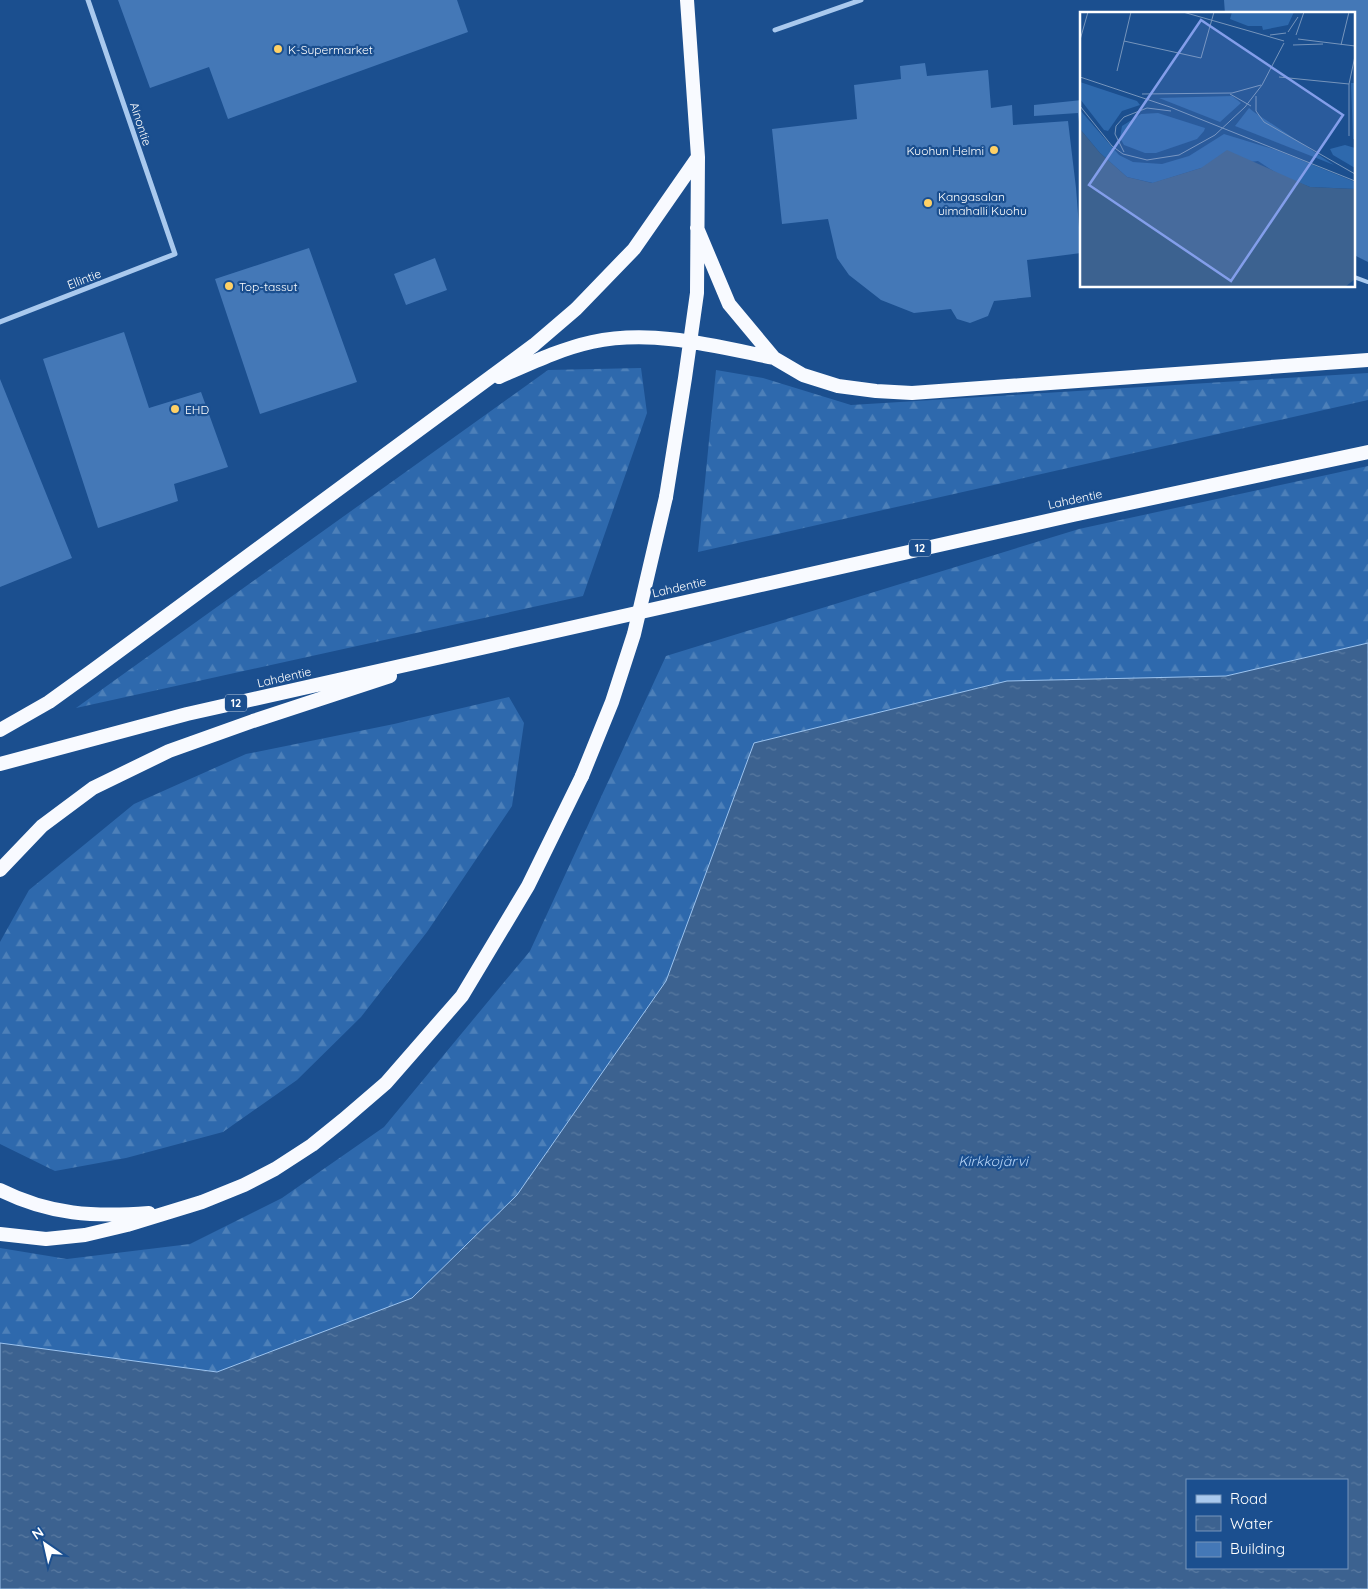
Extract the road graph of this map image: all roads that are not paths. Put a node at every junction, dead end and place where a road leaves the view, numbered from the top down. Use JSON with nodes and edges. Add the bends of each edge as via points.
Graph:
{"nodes":[{"id":1,"x":88,"y":0,"type":"edge"},
{"id":2,"x":687,"y":0,"type":"edge"},
{"id":3,"x":861,"y":0,"type":"edge"},
{"id":4,"x":775,"y":30,"type":"dead end"},
{"id":5,"x":698,"y":157,"type":"junction"},
{"id":6,"x":697,"y":228,"type":"junction"},
{"id":7,"x":175,"y":254,"type":"joint"},
{"id":8,"x":1356,"y":278,"type":"edge"},
{"id":9,"x":1368,"y":282,"type":"edge"},
{"id":10,"x":0,"y":322,"type":"edge"},
{"id":11,"x":689,"y":341,"type":"junction"},
{"id":12,"x":774,"y":358,"type":"junction"},
{"id":13,"x":1368,"y":360,"type":"edge"},
{"id":14,"x":480,"y":384,"type":"junction"},
{"id":15,"x":1368,"y":452,"type":"edge"},
{"id":16,"x":474,"y":649,"type":"junction"},
{"id":17,"x":0,"y":730,"type":"edge"},
{"id":18,"x":0,"y":764,"type":"edge"},
{"id":19,"x":0,"y":870,"type":"edge"},
{"id":20,"x":0,"y":1190,"type":"edge"},
{"id":21,"x":172,"y":1211,"type":"junction"},
{"id":22,"x":0,"y":1234,"type":"edge"}],
"edges":[{"from":1,"to":7,"type":"street","name":"Ainontie"},
{"from":2,"to":5,"type":"highway"},
{"from":3,"to":4,"type":"street"},
{"from":5,"to":6,"type":"highway"},
{"from":5,"to":14,"type":"highway","via":[[628,256],[576,310]]},
{"from":6,"to":11,"type":"highway","via":[[697,293]]},
{"from":6,"to":12,"type":"highway","via":[[729,304]]},
{"from":7,"to":10,"type":"street","name":"Ellintie"},
{"from":8,"to":9,"type":"lane"},
{"from":11,"to":12,"type":"highway"},
{"from":11,"to":14,"type":"highway","via":[[632,338],[593,342]]},
{"from":11,"to":21,"type":"highway","bridge":true,"via":[[666,497],[634,634],[612,702],[582,776],[528,886],[462,996],[386,1083],[312,1145],[275,1169],[244,1185]]},
{"from":12,"to":13,"type":"highway","via":[[803,375],[838,386],[912,393]]},
{"from":14,"to":17,"type":"highway","via":[[100,666],[49,702]]},
{"from":15,"to":16,"type":"highway","name":"Lahdentie","number":"12"},
{"from":16,"to":18,"type":"highway","name":"Lahdentie","number":"12","via":[[187,714]]},
{"from":16,"to":19,"type":"highway","via":[[169,751],[93,788],[42,826]]},
{"from":20,"to":21,"type":"highway","via":[[50,1209],[82,1214],[114,1216]]},
{"from":21,"to":22,"type":"highway","via":[[127,1226],[84,1235],[46,1239]]}]}
